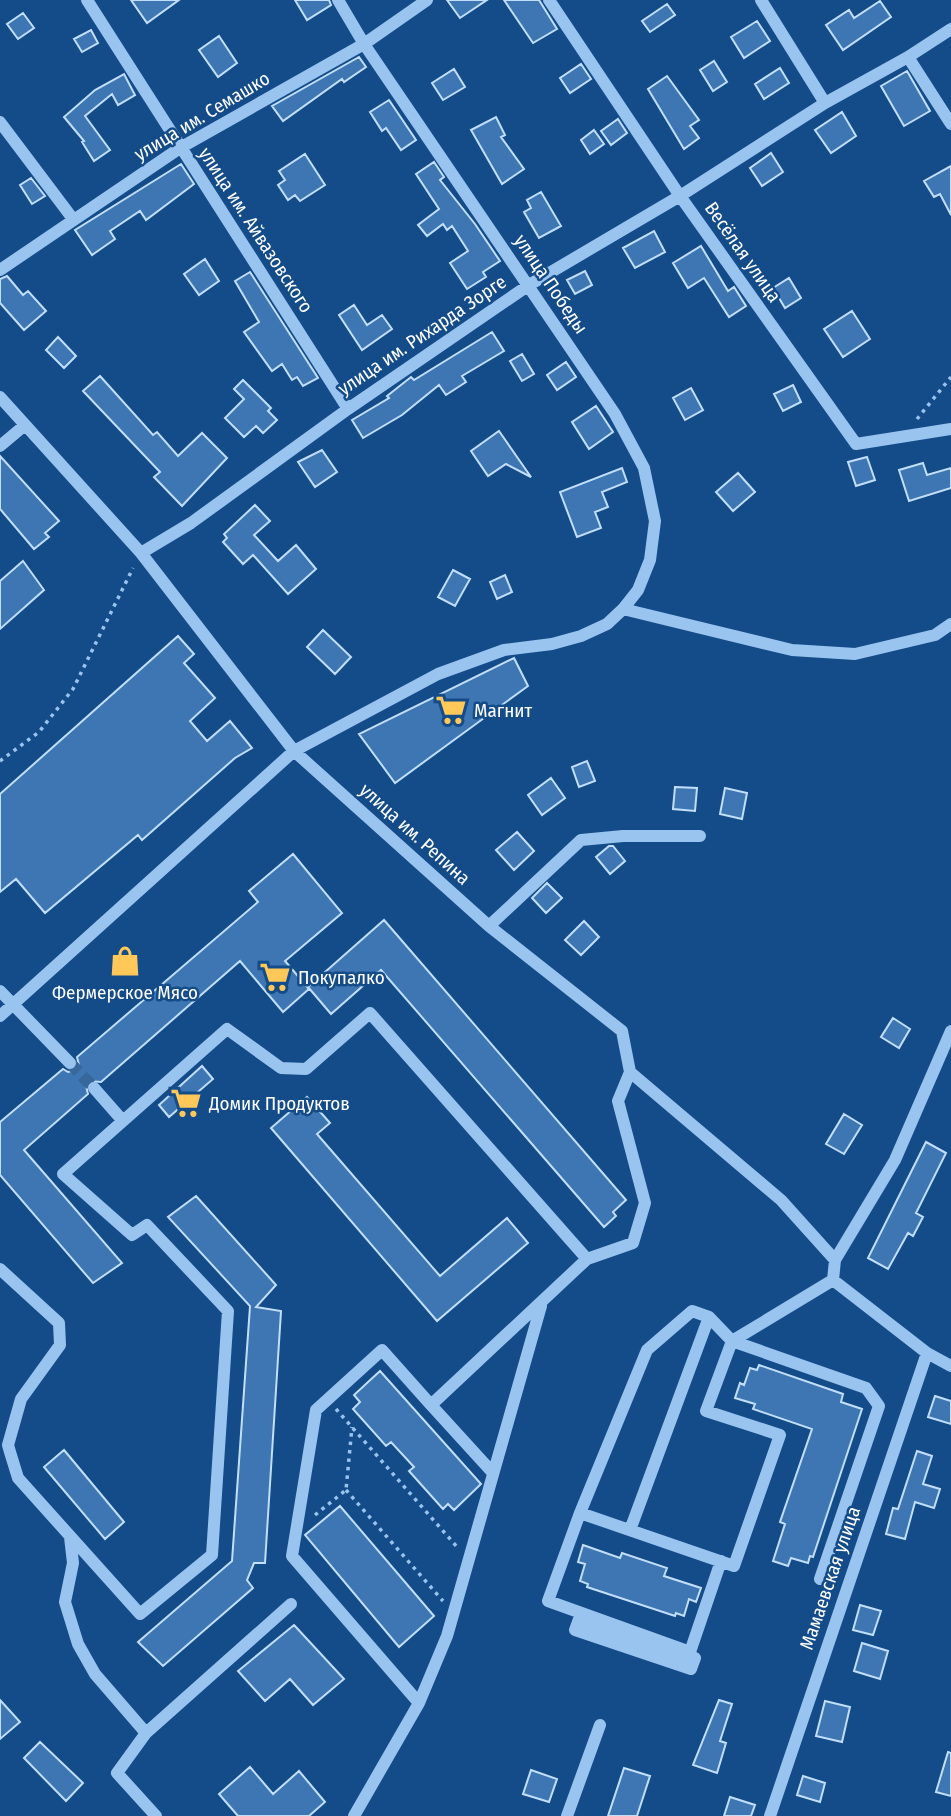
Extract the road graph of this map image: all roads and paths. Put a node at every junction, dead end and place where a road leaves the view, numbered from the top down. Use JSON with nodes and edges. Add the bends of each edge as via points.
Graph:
{"nodes":[{"id":1,"x":87,"y":0,"type":"edge"},
{"id":2,"x":338,"y":0,"type":"edge"},
{"id":3,"x":427,"y":0,"type":"edge"},
{"id":4,"x":549,"y":0,"type":"edge"},
{"id":5,"x":761,"y":0,"type":"edge"},
{"id":6,"x":951,"y":29,"type":"edge"},
{"id":7,"x":364,"y":44,"type":"junction"},
{"id":8,"x":908,"y":57,"type":"junction"},
{"id":9,"x":825,"y":103,"type":"junction"},
{"id":10,"x":0,"y":122,"type":"edge"},
{"id":11,"x":951,"y":124,"type":"edge"},
{"id":12,"x":180,"y":148,"type":"junction"},
{"id":13,"x":680,"y":196,"type":"junction"},
{"id":14,"x":73,"y":219,"type":"junction"},
{"id":15,"x":0,"y":271,"type":"edge"},
{"id":16,"x":528,"y":285,"type":"junction"},
{"id":17,"x":951,"y":377,"type":"edge"},
{"id":18,"x":0,"y":397,"type":"edge"},
{"id":19,"x":348,"y":408,"type":"junction"},
{"id":20,"x":25,"y":425,"type":"junction"},
{"id":21,"x":951,"y":429,"type":"edge"},
{"id":22,"x":902,"y":437,"type":"junction"},
{"id":23,"x":0,"y":446,"type":"edge"},
{"id":24,"x":141,"y":554,"type":"junction"},
{"id":25,"x":623,"y":609,"type":"junction"},
{"id":26,"x":951,"y":624,"type":"edge"},
{"id":27,"x":293,"y":751,"type":"junction"},
{"id":28,"x":0,"y":761,"type":"edge"},
{"id":29,"x":700,"y":836,"type":"dead end"},
{"id":30,"x":489,"y":926,"type":"junction"},
{"id":31,"x":0,"y":991,"type":"edge"},
{"id":32,"x":13,"y":1004,"type":"junction"},
{"id":33,"x":0,"y":1016,"type":"edge"},
{"id":34,"x":951,"y":1031,"type":"edge"},
{"id":35,"x":70,"y":1063,"type":"tunnel mouth"},
{"id":36,"x":629,"y":1072,"type":"junction"},
{"id":37,"x":94,"y":1088,"type":"tunnel mouth"},
{"id":38,"x":123,"y":1121,"type":"junction"},
{"id":39,"x":587,"y":1259,"type":"junction"},
{"id":40,"x":835,"y":1261,"type":"junction"},
{"id":41,"x":0,"y":1269,"type":"edge"},
{"id":42,"x":834,"y":1280,"type":"junction"},
{"id":43,"x":541,"y":1306,"type":"junction"},
{"id":44,"x":709,"y":1317,"type":"junction"},
{"id":45,"x":732,"y":1341,"type":"junction"},
{"id":46,"x":927,"y":1353,"type":"junction"},
{"id":47,"x":951,"y":1353,"type":"edge"},
{"id":48,"x":951,"y":1366,"type":"edge"},
{"id":49,"x":328,"y":1399,"type":"junction"},
{"id":50,"x":431,"y":1405,"type":"junction"},
{"id":51,"x":352,"y":1427,"type":"junction"},
{"id":52,"x":5,"y":1453,"type":"edge"},
{"id":53,"x":493,"y":1473,"type":"junction"},
{"id":54,"x":346,"y":1490,"type":"junction"},
{"id":55,"x":580,"y":1513,"type":"junction"},
{"id":56,"x":296,"y":1529,"type":"junction"},
{"id":57,"x":630,"y":1530,"type":"junction"},
{"id":58,"x":70,"y":1537,"type":"junction"},
{"id":59,"x":468,"y":1560,"type":"junction"},
{"id":60,"x":721,"y":1561,"type":"junction"},
{"id":61,"x":820,"y":1579,"type":"dead end"},
{"id":62,"x":291,"y":1604,"type":"dead end"},
{"id":63,"x":453,"y":1613,"type":"junction"},
{"id":64,"x":575,"y":1630,"type":"joint"},
{"id":65,"x":419,"y":1703,"type":"junction"},
{"id":66,"x":600,"y":1724,"type":"dead end"},
{"id":67,"x":146,"y":1733,"type":"junction"},
{"id":68,"x":156,"y":1816,"type":"edge"},
{"id":69,"x":354,"y":1816,"type":"edge"},
{"id":70,"x":566,"y":1816,"type":"edge"},
{"id":71,"x":770,"y":1816,"type":"edge"}],
"edges":[{"from":1,"to":12,"type":"street","name":"улица им. Айвазовского"},
{"from":2,"to":7,"type":"street","name":"улица Победы"},
{"from":3,"to":7,"type":"street","name":"улица им. Семашко"},
{"from":4,"to":13,"type":"street","name":"Весёлая улица"},
{"from":5,"to":9,"type":"street"},
{"from":6,"to":8,"type":"street","name":"улица им. Рихарда Зорге"},
{"from":7,"to":12,"type":"street","name":"улица им. Семашко"},
{"from":7,"to":16,"type":"street","name":"улица Победы"},
{"from":8,"to":9,"type":"street","name":"улица им. Рихарда Зорге"},
{"from":8,"to":11,"type":"street"},
{"from":9,"to":13,"type":"street","name":"улица им. Рихарда Зорге"},
{"from":10,"to":14,"type":"street"},
{"from":12,"to":14,"type":"street","name":"улица им. Семашко"},
{"from":12,"to":19,"type":"street","name":"улица им. Айвазовского"},
{"from":13,"to":16,"type":"street","name":"улица им. Рихарда Зорге"},
{"from":13,"to":22,"type":"street","name":"Весёлая улица","via":[[856,444]]},
{"from":14,"to":15,"type":"street","name":"улица им. Семашко"},
{"from":16,"to":19,"type":"street","name":"улица им. Рихарда Зорге"},
{"from":16,"to":25,"type":"street","name":"улица Победы","via":[[615,414],[644,468],[655,521],[650,560],[638,590]]},
{"from":17,"to":22,"type":"path"},
{"from":18,"to":20,"type":"street","name":"улица им. Репина"},
{"from":19,"to":24,"type":"street","name":"улица им. Рихарда Зорге"},
{"from":20,"to":23,"type":"street"},
{"from":20,"to":24,"type":"street","name":"улица им. Репина"},
{"from":21,"to":22,"type":"street","name":"Весёлая улица"},
{"from":24,"to":27,"type":"street","name":"улица им. Репина"},
{"from":24,"to":28,"type":"path","via":[[73,690],[39,732]]},
{"from":25,"to":26,"type":"street","via":[[792,650],[855,654],[936,635]]},
{"from":25,"to":27,"type":"street","via":[[607,624],[581,635],[504,650],[438,674]]},
{"from":27,"to":30,"type":"street","name":"улица им. Репина"},
{"from":27,"to":32,"type":"street"},
{"from":29,"to":30,"type":"street","via":[[581,840]]},
{"from":30,"to":36,"type":"street","name":"улица им. Репина","via":[[622,1031]]},
{"from":31,"to":32,"type":"street"},
{"from":32,"to":33,"type":"street"},
{"from":32,"to":35,"type":"street"},
{"from":34,"to":40,"type":"street","via":[[895,1160]]},
{"from":36,"to":39,"type":"street","via":[[618,1101],[645,1203],[633,1243]]},
{"from":36,"to":40,"type":"street","via":[[781,1200]]},
{"from":37,"to":38,"type":"street"},
{"from":38,"to":39,"type":"street","via":[[227,1029],[281,1068],[306,1069],[370,1013]]},
{"from":38,"to":58,"type":"street","via":[[63,1174],[132,1235],[147,1225],[228,1311],[212,1555],[140,1614]]},
{"from":39,"to":43,"type":"street"},
{"from":40,"to":42,"type":"street"},
{"from":41,"to":52,"type":"street","via":[[59,1324],[60,1345],[20,1399]]},
{"from":42,"to":45,"type":"street"},
{"from":42,"to":46,"type":"street"},
{"from":43,"to":50,"type":"street"},
{"from":43,"to":53,"type":"street"},
{"from":44,"to":45,"type":"street"},
{"from":44,"to":55,"type":"street","via":[[692,1311],[647,1350]]},
{"from":44,"to":57,"type":"street"},
{"from":45,"to":60,"type":"street","via":[[706,1411],[780,1435],[734,1566]]},
{"from":45,"to":61,"type":"street","via":[[866,1388],[879,1406]]},
{"from":46,"to":47,"type":"street"},
{"from":46,"to":48,"type":"street"},
{"from":46,"to":71,"type":"street","name":"Мамаевская улица"},
{"from":49,"to":50,"type":"street","via":[[382,1350]]},
{"from":49,"to":51,"type":"path"},
{"from":49,"to":56,"type":"street","via":[[316,1410]]},
{"from":50,"to":53,"type":"street"},
{"from":51,"to":54,"type":"path"},
{"from":51,"to":59,"type":"path"},
{"from":52,"to":58,"type":"street","via":[[18,1478]]},
{"from":53,"to":59,"type":"street"},
{"from":54,"to":56,"type":"path"},
{"from":54,"to":63,"type":"path"},
{"from":55,"to":57,"type":"street"},
{"from":55,"to":60,"type":"street","via":[[548,1601],[690,1652]]},
{"from":56,"to":65,"type":"street","via":[[292,1556]]},
{"from":57,"to":60,"type":"street"},
{"from":58,"to":67,"type":"street","via":[[73,1563],[65,1602],[78,1644],[95,1674]]},
{"from":59,"to":63,"type":"street"},
{"from":62,"to":67,"type":"street"},
{"from":63,"to":65,"type":"street"},
{"from":64,"to":64,"type":"street","via":[[579,1619],[695,1658],[691,1669]]},
{"from":65,"to":69,"type":"street"},
{"from":66,"to":70,"type":"street"},
{"from":67,"to":68,"type":"street","via":[[117,1773]]}]}
